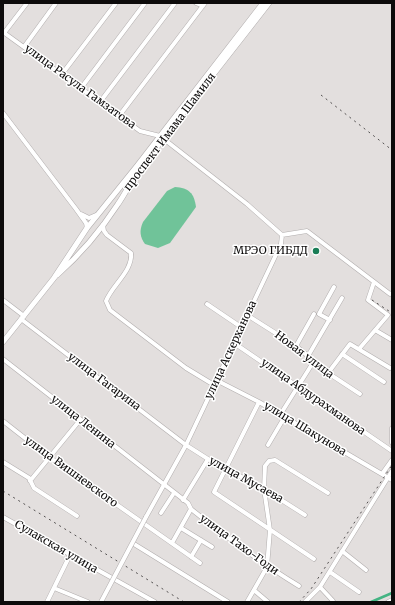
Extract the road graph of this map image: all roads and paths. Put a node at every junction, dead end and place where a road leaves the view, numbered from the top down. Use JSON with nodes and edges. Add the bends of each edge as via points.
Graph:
{"nodes":[{"id":1,"x":27,"y":3,"type":"edge"},
{"id":2,"x":56,"y":3,"type":"edge"},
{"id":3,"x":116,"y":3,"type":"edge"},
{"id":4,"x":145,"y":3,"type":"edge"},
{"id":5,"x":175,"y":3,"type":"edge"},
{"id":6,"x":196,"y":3,"type":"edge"},
{"id":7,"x":263,"y":3,"type":"edge"},
{"id":8,"x":268,"y":3,"type":"edge"},
{"id":9,"x":204,"y":4,"type":"edge"},
{"id":10,"x":4,"y":32,"type":"edge"},
{"id":11,"x":24,"y":47,"type":"junction"},
{"id":12,"x":62,"y":74,"type":"junction"},
{"id":13,"x":81,"y":88,"type":"junction"},
{"id":14,"x":100,"y":102,"type":"junction"},
{"id":15,"x":3,"y":113,"type":"edge"},
{"id":16,"x":119,"y":116,"type":"junction"},
{"id":17,"x":162,"y":138,"type":"junction"},
{"id":18,"x":110,"y":198,"type":"junction"},
{"id":19,"x":118,"y":204,"type":"junction"},
{"id":20,"x":76,"y":209,"type":"junction"},
{"id":21,"x":98,"y":214,"type":"junction"},
{"id":22,"x":103,"y":225,"type":"junction"},
{"id":23,"x":87,"y":228,"type":"junction"},
{"id":24,"x":95,"y":235,"type":"junction"},
{"id":25,"x":107,"y":235,"type":"junction"},
{"id":26,"x":282,"y":235,"type":"junction"},
{"id":27,"x":74,"y":245,"type":"junction"},
{"id":28,"x":81,"y":252,"type":"junction"},
{"id":29,"x":54,"y":278,"type":"junction"},
{"id":30,"x":374,"y":282,"type":"junction"},
{"id":31,"x":334,"y":287,"type":"dead end"},
{"id":32,"x":392,"y":293,"type":"edge"},
{"id":33,"x":342,"y":298,"type":"dead end"},
{"id":34,"x":3,"y":300,"type":"edge"},
{"id":35,"x":207,"y":304,"type":"dead end"},
{"id":36,"x":314,"y":314,"type":"dead end"},
{"id":37,"x":247,"y":315,"type":"junction"},
{"id":38,"x":22,"y":318,"type":"junction"},
{"id":39,"x":330,"y":320,"type":"junction"},
{"id":40,"x":241,"y":327,"type":"junction"},
{"id":41,"x":375,"y":330,"type":"junction"},
{"id":42,"x":392,"y":340,"type":"edge"},
{"id":43,"x":3,"y":342,"type":"edge"},
{"id":44,"x":234,"y":343,"type":"junction"},
{"id":45,"x":296,"y":346,"type":"junction"},
{"id":46,"x":360,"y":349,"type":"junction"},
{"id":47,"x":342,"y":354,"type":"junction"},
{"id":48,"x":308,"y":356,"type":"junction"},
{"id":49,"x":3,"y":359,"type":"edge"},
{"id":50,"x":314,"y":362,"type":"junction"},
{"id":51,"x":390,"y":368,"type":"dead end"},
{"id":52,"x":328,"y":374,"type":"junction"},
{"id":53,"x":215,"y":382,"type":"junction"},
{"id":54,"x":384,"y":382,"type":"dead end"},
{"id":55,"x":298,"y":386,"type":"junction"},
{"id":56,"x":360,"y":394,"type":"dead end"},
{"id":57,"x":259,"y":402,"type":"junction"},
{"id":58,"x":280,"y":415,"type":"junction"},
{"id":59,"x":284,"y":418,"type":"junction"},
{"id":60,"x":80,"y":420,"type":"junction"},
{"id":61,"x":3,"y":421,"type":"edge"},
{"id":62,"x":392,"y":428,"type":"edge"},
{"id":63,"x":392,"y":443,"type":"edge"},
{"id":64,"x":186,"y":445,"type":"junction"},
{"id":65,"x":268,"y":445,"type":"dead end"},
{"id":66,"x":392,"y":451,"type":"edge"},
{"id":67,"x":49,"y":457,"type":"junction"},
{"id":68,"x":208,"y":459,"type":"junction"},
{"id":69,"x":392,"y":460,"type":"edge"},
{"id":70,"x":3,"y":462,"type":"edge"},
{"id":71,"x":226,"y":468,"type":"junction"},
{"id":72,"x":392,"y":471,"type":"edge"},
{"id":73,"x":382,"y":474,"type":"junction"},
{"id":74,"x":390,"y":479,"type":"edge"},
{"id":75,"x":30,"y":481,"type":"junction"},
{"id":76,"x":164,"y":485,"type":"junction"},
{"id":77,"x":264,"y":489,"type":"junction"},
{"id":78,"x":174,"y":493,"type":"junction"},
{"id":79,"x":328,"y":493,"type":"dead end"},
{"id":80,"x":183,"y":500,"type":"junction"},
{"id":81,"x":191,"y":509,"type":"junction"},
{"id":82,"x":161,"y":514,"type":"dead end"},
{"id":83,"x":305,"y":515,"type":"dead end"},
{"id":84,"x":78,"y":516,"type":"dead end"},
{"id":85,"x":3,"y":517,"type":"edge"},
{"id":86,"x":181,"y":528,"type":"junction"},
{"id":87,"x":270,"y":530,"type":"junction"},
{"id":88,"x":201,"y":540,"type":"junction"},
{"id":89,"x":134,"y":544,"type":"dead end"},
{"id":90,"x":172,"y":544,"type":"junction"},
{"id":91,"x":212,"y":547,"type":"dead end"},
{"id":92,"x":342,"y":551,"type":"junction"},
{"id":93,"x":70,"y":555,"type":"junction"},
{"id":94,"x":191,"y":557,"type":"junction"},
{"id":95,"x":314,"y":559,"type":"dead end"},
{"id":96,"x":200,"y":563,"type":"dead end"},
{"id":97,"x":267,"y":567,"type":"junction"},
{"id":98,"x":366,"y":570,"type":"dead end"},
{"id":99,"x":330,"y":572,"type":"junction"},
{"id":100,"x":299,"y":586,"type":"dead end"},
{"id":101,"x":320,"y":587,"type":"junction"},
{"id":102,"x":54,"y":588,"type":"junction"},
{"id":103,"x":255,"y":591,"type":"junction"},
{"id":104,"x":359,"y":592,"type":"dead end"},
{"id":105,"x":392,"y":600,"type":"edge"},
{"id":106,"x":334,"y":601,"type":"edge"},
{"id":107,"x":47,"y":602,"type":"edge"},
{"id":108,"x":88,"y":602,"type":"edge"},
{"id":109,"x":101,"y":602,"type":"edge"},
{"id":110,"x":155,"y":602,"type":"edge"},
{"id":111,"x":228,"y":602,"type":"edge"},
{"id":112,"x":247,"y":602,"type":"edge"},
{"id":113,"x":268,"y":602,"type":"edge"},
{"id":114,"x":305,"y":602,"type":"edge"},
{"id":115,"x":388,"y":602,"type":"edge"}],
"edges":[{"from":1,"to":10,"type":"street"},
{"from":2,"to":11,"type":"street"},
{"from":3,"to":12,"type":"street"},
{"from":4,"to":13,"type":"street"},
{"from":5,"to":14,"type":"street"},
{"from":6,"to":9,"type":"street"},
{"from":7,"to":17,"type":"main road","name":"проспект Имама Шамиля"},
{"from":8,"to":17,"type":"main road","name":"проспект Имама Шамиля"},
{"from":9,"to":16,"type":"street"},
{"from":10,"to":11,"type":"street","name":"улица Расула Гамзатова"},
{"from":11,"to":12,"type":"street","name":"улица Расула Гамзатова"},
{"from":12,"to":13,"type":"street","name":"улица Расула Гамзатова"},
{"from":13,"to":14,"type":"street","name":"улица Расула Гамзатова"},
{"from":14,"to":16,"type":"street","name":"улица Расула Гамзатова"},
{"from":15,"to":20,"type":"street"},
{"from":16,"to":17,"type":"street","name":"улица Расула Гамзатова","via":[[143,132]]},
{"from":17,"to":18,"type":"main road","name":"проспект Имама Шамиля"},
{"from":17,"to":19,"type":"main road","name":"проспект Имама Шамиля","via":[[128,185]]},
{"from":17,"to":26,"type":"street"},
{"from":18,"to":19,"type":"main road","via":[[117,199]]},
{"from":18,"to":21,"type":"main road","name":"проспект Имама Шамиля"},
{"from":19,"to":22,"type":"main road","name":"проспект Имама Шамиля"},
{"from":20,"to":21,"type":"street","via":[[86,217]]},
{"from":20,"to":23,"type":"street"},
{"from":21,"to":23,"type":"main road","name":"проспект Имама Шамиля"},
{"from":22,"to":24,"type":"main road","name":"проспект Имама Шамиля"},
{"from":22,"to":25,"type":"street"},
{"from":23,"to":27,"type":"main road","name":"проспект Имама Шамиля"},
{"from":24,"to":25,"type":"street"},
{"from":24,"to":28,"type":"main road","name":"проспект Имама Шамиля"},
{"from":25,"to":53,"type":"street","name":"улица Шакунова","via":[[131,253],[126,269],[106,301],[110,310],[186,368]]},
{"from":26,"to":30,"type":"street","via":[[307,231]]},
{"from":26,"to":37,"type":"street","name":"улица Аскерханова","via":[[281,244]]},
{"from":27,"to":28,"type":"main road","via":[[75,252]]},
{"from":27,"to":29,"type":"main road","name":"проспект Имама Шамиля"},
{"from":28,"to":29,"type":"main road","name":"проспект Имама Шамиля"},
{"from":29,"to":38,"type":"main road","name":"проспект Имама Шамиля"},
{"from":30,"to":32,"type":"street"},
{"from":30,"to":41,"type":"street","via":[[368,300],[388,315]]},
{"from":31,"to":39,"type":"street","via":[[319,314]]},
{"from":33,"to":39,"type":"street"},
{"from":34,"to":38,"type":"street","name":"улица Гагарина"},
{"from":35,"to":40,"type":"street"},
{"from":36,"to":45,"type":"street"},
{"from":37,"to":40,"type":"street","name":"улица Аскерханова"},
{"from":37,"to":45,"type":"street","name":"Новая улица"},
{"from":38,"to":43,"type":"main road","name":"проспект Имама Шамиля"},
{"from":38,"to":64,"type":"street","name":"улица Гагарина"},
{"from":39,"to":48,"type":"street"},
{"from":40,"to":44,"type":"street","name":"улица Аскерханова"},
{"from":41,"to":42,"type":"street"},
{"from":41,"to":46,"type":"street"},
{"from":44,"to":53,"type":"street","name":"улица Аскерханова"},
{"from":44,"to":55,"type":"street","name":"улица Абдурахманова"},
{"from":45,"to":48,"type":"street","name":"Новая улица"},
{"from":46,"to":47,"type":"street","via":[[350,344]]},
{"from":46,"to":51,"type":"street"},
{"from":47,"to":52,"type":"street"},
{"from":47,"to":54,"type":"street"},
{"from":48,"to":50,"type":"street","name":"Новая улица"},
{"from":49,"to":60,"type":"street","name":"улица Ленина"},
{"from":50,"to":52,"type":"street","name":"Новая улица"},
{"from":50,"to":55,"type":"street"},
{"from":52,"to":56,"type":"street","name":"Новая улица"},
{"from":53,"to":57,"type":"street","name":"улица Шакунова"},
{"from":53,"to":64,"type":"street","name":"улица Аскерханова"},
{"from":55,"to":58,"type":"street"},
{"from":55,"to":66,"type":"street","name":"улица Абдурахманова"},
{"from":57,"to":58,"type":"street","name":"улица Шакунова"},
{"from":57,"to":71,"type":"street"},
{"from":58,"to":59,"type":"street","name":"улица Шакунова"},
{"from":59,"to":65,"type":"street"},
{"from":59,"to":73,"type":"street","name":"улица Шакунова"},
{"from":60,"to":67,"type":"street"},
{"from":60,"to":76,"type":"street","name":"улица Ленина"},
{"from":61,"to":67,"type":"street","name":"улица Вишневского"},
{"from":62,"to":63,"type":"street"},
{"from":64,"to":68,"type":"street","name":"улица Мусаева"},
{"from":64,"to":76,"type":"street","name":"улица Аскерханова"},
{"from":67,"to":75,"type":"street"},
{"from":67,"to":90,"type":"street","name":"улица Вишневского"},
{"from":68,"to":71,"type":"street","name":"улица Мусаева"},
{"from":68,"to":80,"type":"street"},
{"from":69,"to":73,"type":"street"},
{"from":70,"to":75,"type":"street"},
{"from":71,"to":77,"type":"street","name":"улица Мусаева"},
{"from":71,"to":87,"type":"street","via":[[214,492]]},
{"from":72,"to":74,"type":"street"},
{"from":73,"to":74,"type":"street","name":"улица Шакунова"},
{"from":74,"to":92,"type":"street"},
{"from":75,"to":84,"type":"street","via":[[34,488]]},
{"from":76,"to":78,"type":"street","name":"улица Тахо-Годи"},
{"from":76,"to":109,"type":"street","name":"улица Аскерханова","bridge":true},
{"from":77,"to":79,"type":"street","via":[[265,466],[272,459]]},
{"from":77,"to":83,"type":"street","name":"улица Мусаева"},
{"from":77,"to":87,"type":"street"},
{"from":78,"to":80,"type":"street","name":"улица Тахо-Годи"},
{"from":78,"to":82,"type":"street"},
{"from":80,"to":81,"type":"street","name":"улица Тахо-Годи"},
{"from":81,"to":86,"type":"street"},
{"from":81,"to":97,"type":"street","name":"улица Тахо-Годи"},
{"from":85,"to":93,"type":"street","name":"Сулакская улица"},
{"from":86,"to":88,"type":"street"},
{"from":86,"to":90,"type":"street"},
{"from":87,"to":95,"type":"street"},
{"from":87,"to":97,"type":"street"},
{"from":88,"to":91,"type":"street"},
{"from":88,"to":94,"type":"street"},
{"from":89,"to":111,"type":"street"},
{"from":90,"to":94,"type":"street","name":"улица Вишневского"},
{"from":92,"to":98,"type":"street"},
{"from":92,"to":99,"type":"street"},
{"from":93,"to":102,"type":"street"},
{"from":93,"to":110,"type":"street","name":"Сулакская улица"},
{"from":94,"to":96,"type":"street","name":"улица Вишневского"},
{"from":97,"to":100,"type":"street","name":"улица Тахо-Годи"},
{"from":97,"to":103,"type":"street"},
{"from":99,"to":101,"type":"street"},
{"from":99,"to":104,"type":"street"},
{"from":101,"to":106,"type":"street"},
{"from":101,"to":114,"type":"street"},
{"from":102,"to":107,"type":"street"},
{"from":102,"to":108,"type":"street"},
{"from":103,"to":112,"type":"street"},
{"from":103,"to":113,"type":"street"},
{"from":105,"to":115,"type":"street"}]}
